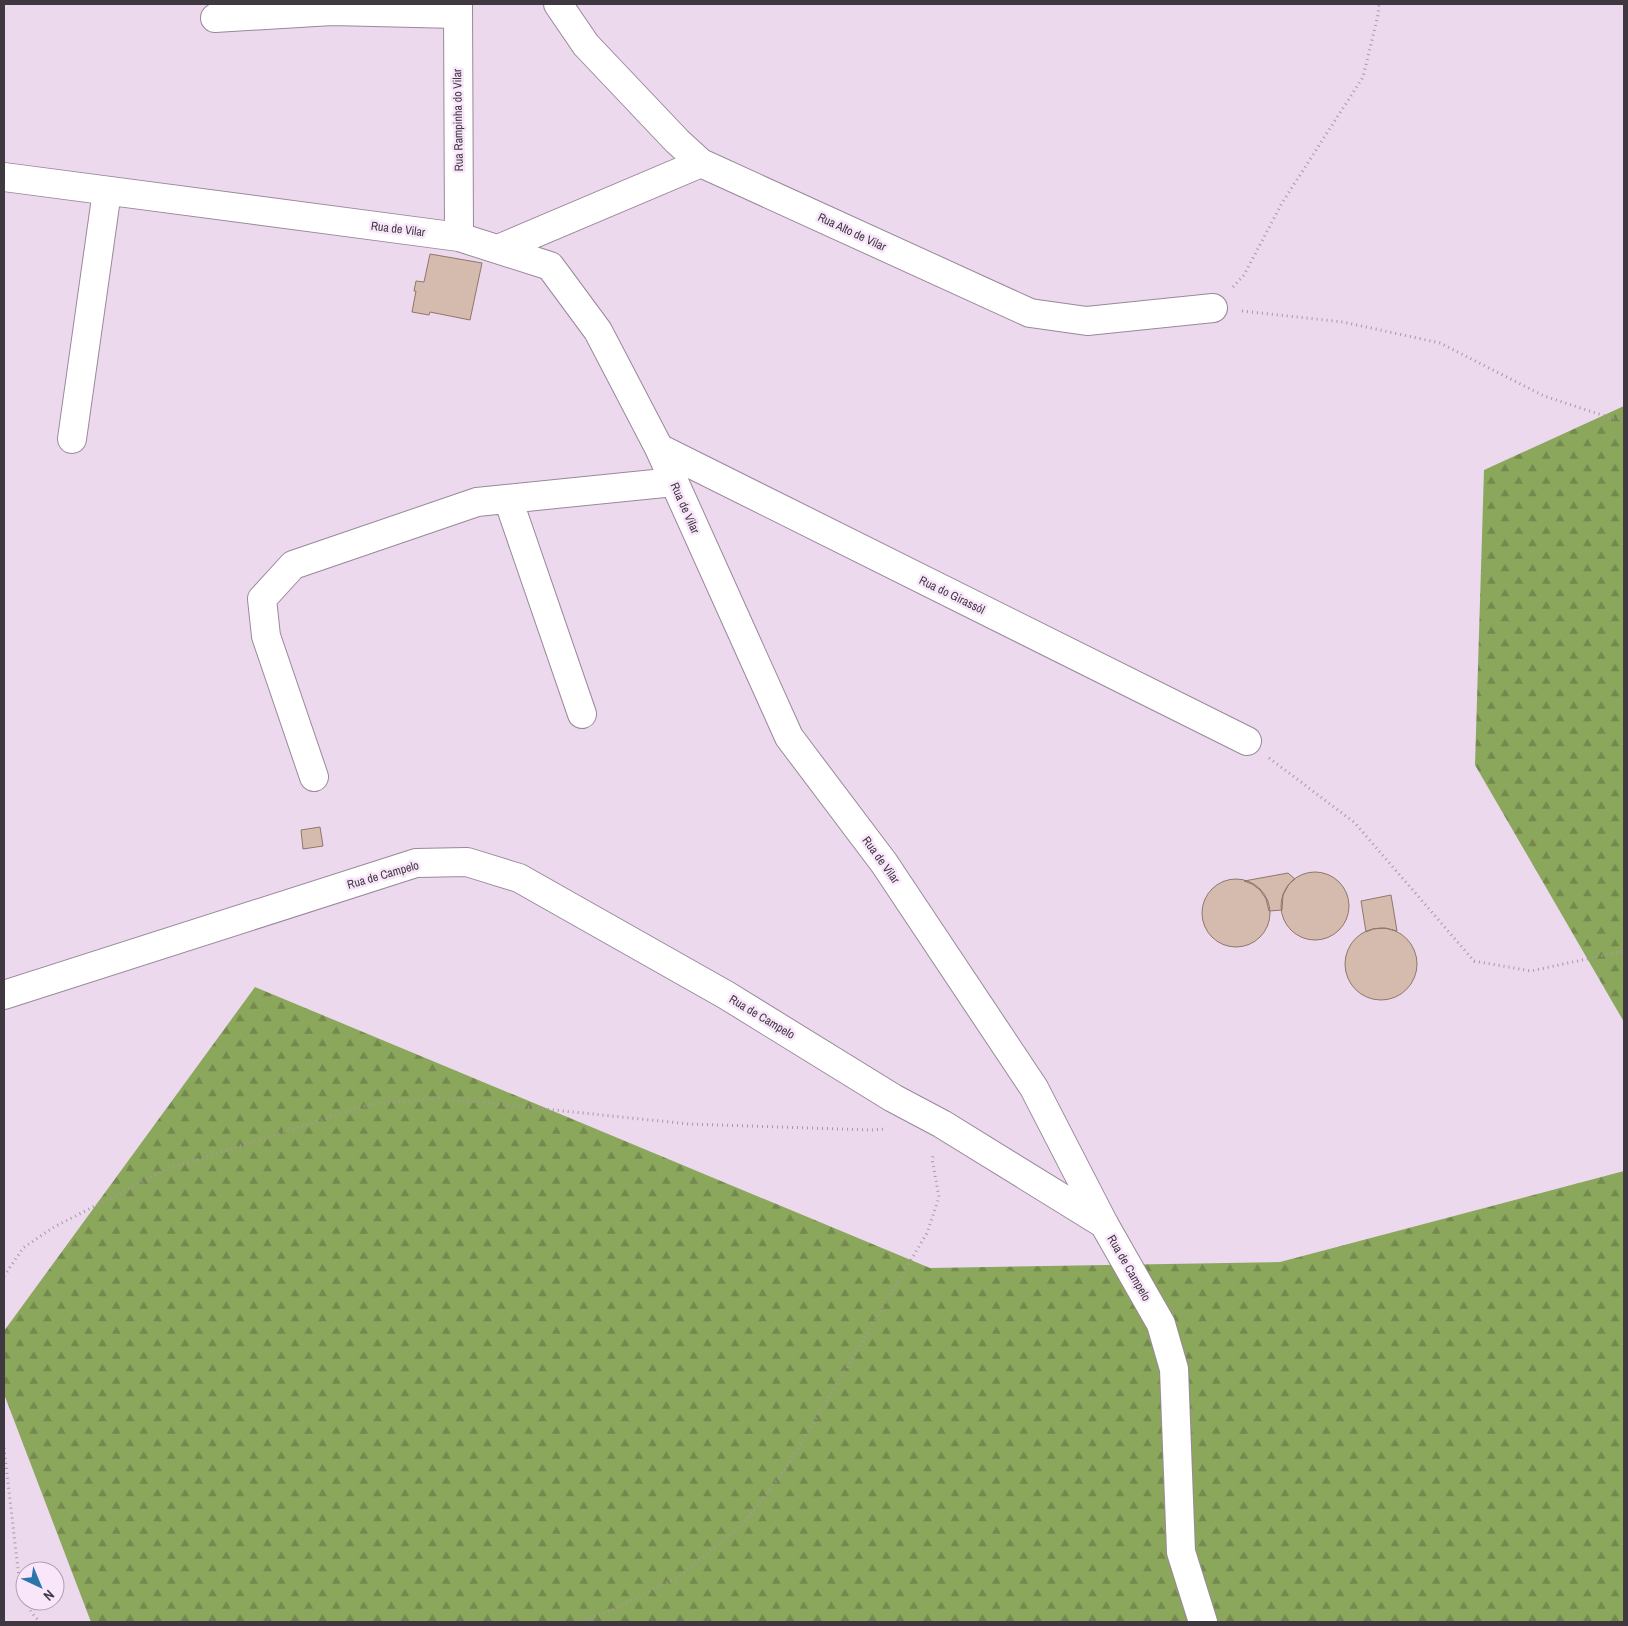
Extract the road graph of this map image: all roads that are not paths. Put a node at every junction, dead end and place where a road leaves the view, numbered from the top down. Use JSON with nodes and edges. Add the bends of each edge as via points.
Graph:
{"nodes":[{"id":1,"x":558,"y":4,"type":"edge"},
{"id":2,"x":457,"y":9,"type":"edge"},
{"id":3,"x":214,"y":18,"type":"dead end"},
{"id":4,"x":700,"y":163,"type":"junction"},
{"id":5,"x":4,"y":177,"type":"edge"},
{"id":6,"x":107,"y":191,"type":"junction"},
{"id":7,"x":459,"y":237,"type":"junction"},
{"id":8,"x":498,"y":249,"type":"junction"},
{"id":9,"x":1213,"y":308,"type":"road end"},
{"id":10,"x":72,"y":439,"type":"dead end"},
{"id":11,"x":659,"y":448,"type":"junction"},
{"id":12,"x":674,"y":482,"type":"junction"},
{"id":13,"x":508,"y":499,"type":"junction"},
{"id":14,"x":582,"y":714,"type":"dead end"},
{"id":15,"x":1247,"y":741,"type":"road end"},
{"id":16,"x":314,"y":777,"type":"dead end"},
{"id":17,"x":4,"y":995,"type":"edge"},
{"id":18,"x":1104,"y":1224,"type":"junction"},
{"id":19,"x":1203,"y":1622,"type":"edge"}],
"edges":[{"from":1,"to":4,"type":"street","name":"Rua Alto de Vilar","via":[[586,45]]},
{"from":2,"to":3,"type":"street","via":[[332,11]]},
{"from":2,"to":7,"type":"street","name":"Rua Rampinha do Vilar"},
{"from":4,"to":8,"type":"street"},
{"from":4,"to":9,"type":"street","name":"Rua Alto de Vilar","via":[[1030,313],[1087,321]]},
{"from":5,"to":6,"type":"street","name":"Rua de Vilar"},
{"from":6,"to":7,"type":"street","name":"Rua de Vilar"},
{"from":6,"to":10,"type":"street"},
{"from":7,"to":8,"type":"street","name":"Rua de Vilar"},
{"from":8,"to":11,"type":"street","name":"Rua de Vilar","via":[[550,266],[598,331]]},
{"from":11,"to":12,"type":"street","name":"Rua de Vilar"},
{"from":11,"to":15,"type":"street","name":"Rua do Girassól"},
{"from":12,"to":13,"type":"street"},
{"from":12,"to":18,"type":"street","name":"Rua de Vilar","via":[[789,737],[884,863],[1034,1088]]},
{"from":13,"to":14,"type":"street"},
{"from":13,"to":16,"type":"street","via":[[477,502],[293,564],[262,599],[266,636]]},
{"from":17,"to":18,"type":"street","name":"Rua de Campelo","via":[[416,863],[468,862],[519,878],[726,995]]},
{"from":18,"to":19,"type":"street","name":"Rua de Campelo","via":[[1161,1324],[1174,1369],[1181,1552]]}]}
